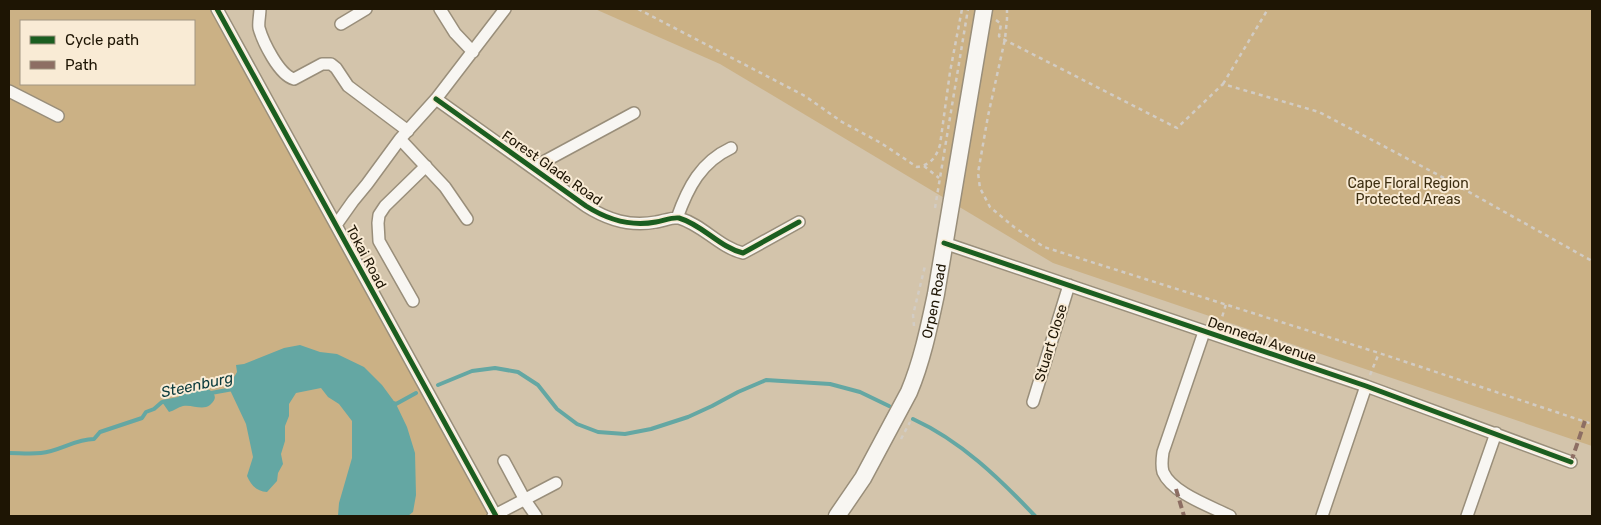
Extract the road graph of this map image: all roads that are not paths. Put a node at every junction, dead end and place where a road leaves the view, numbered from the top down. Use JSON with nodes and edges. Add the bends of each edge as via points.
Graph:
{"nodes":[{"id":1,"x":217,"y":9,"type":"edge"},
{"id":2,"x":260,"y":9,"type":"edge"},
{"id":3,"x":366,"y":9,"type":"edge"},
{"id":4,"x":440,"y":9,"type":"edge"},
{"id":5,"x":505,"y":9,"type":"edge"},
{"id":6,"x":984,"y":9,"type":"edge"},
{"id":7,"x":341,"y":24,"type":"dead end"},
{"id":8,"x":473,"y":52,"type":"junction"},
{"id":9,"x":9,"y":91,"type":"edge"},
{"id":10,"x":436,"y":99,"type":"junction"},
{"id":11,"x":634,"y":113,"type":"dead end"},
{"id":12,"x":58,"y":116,"type":"dead end"},
{"id":13,"x":404,"y":135,"type":"junction"},
{"id":14,"x":732,"y":148,"type":"dead end"},
{"id":15,"x":426,"y":166,"type":"junction"},
{"id":16,"x":534,"y":167,"type":"junction"},
{"id":17,"x":467,"y":218,"type":"dead end"},
{"id":18,"x":677,"y":218,"type":"junction"},
{"id":19,"x":800,"y":222,"type":"dead end"},
{"id":20,"x":336,"y":226,"type":"junction"},
{"id":21,"x":944,"y":243,"type":"junction"},
{"id":22,"x":1069,"y":285,"type":"junction"},
{"id":23,"x":413,"y":300,"type":"dead end"},
{"id":24,"x":1204,"y":332,"type":"junction"},
{"id":25,"x":1366,"y":386,"type":"junction"},
{"id":26,"x":1033,"y":402,"type":"dead end"},
{"id":27,"x":1496,"y":433,"type":"junction"},
{"id":28,"x":504,"y":462,"type":"dead end"},
{"id":29,"x":1571,"y":462,"type":"dead end"},
{"id":30,"x":556,"y":483,"type":"dead end"},
{"id":31,"x":525,"y":500,"type":"junction"},
{"id":32,"x":495,"y":516,"type":"edge"},
{"id":33,"x":536,"y":516,"type":"edge"},
{"id":34,"x":837,"y":516,"type":"edge"},
{"id":35,"x":1230,"y":516,"type":"edge"},
{"id":36,"x":1322,"y":516,"type":"edge"},
{"id":37,"x":1467,"y":516,"type":"edge"}],
"edges":[{"from":1,"to":20,"type":"street","name":"Tokai Road"},
{"from":2,"to":13,"type":"street","via":[[258,26],[271,55],[287,77],[294,79],[322,64],[331,64],[354,92]]},
{"from":3,"to":7,"type":"street"},
{"from":4,"to":8,"type":"street","via":[[455,34]]},
{"from":5,"to":8,"type":"street"},
{"from":6,"to":21,"type":"main road","name":"Orpen Road"},
{"from":8,"to":10,"type":"street"},
{"from":9,"to":12,"type":"street"},
{"from":10,"to":13,"type":"street"},
{"from":10,"to":16,"type":"street","name":"Forest Glade Road"},
{"from":11,"to":16,"type":"street","name":"Forest Glade Road"},
{"from":13,"to":15,"type":"street"},
{"from":13,"to":20,"type":"street"},
{"from":14,"to":18,"type":"street","via":[[704,166],[687,192]]},
{"from":15,"to":17,"type":"street"},
{"from":15,"to":23,"type":"street","via":[[385,206],[378,223],[379,241]]},
{"from":16,"to":18,"type":"street","name":"Forest Glade Road","via":[[586,206],[612,220],[643,224]]},
{"from":18,"to":19,"type":"street","via":[[691,223],[733,251],[743,253]]},
{"from":20,"to":32,"type":"street","name":"Tokai Road"},
{"from":21,"to":22,"type":"street","name":"Dennedal Avenue"},
{"from":21,"to":34,"type":"main road","name":"Orpen Road","via":[[930,325],[915,378],[863,478]]},
{"from":22,"to":24,"type":"street","name":"Dennedal Avenue"},
{"from":22,"to":26,"type":"street","name":"Stuart Close"},
{"from":24,"to":25,"type":"street","name":"Dennedal Avenue"},
{"from":24,"to":35,"type":"street","via":[[1163,452],[1163,472],[1176,489]]},
{"from":25,"to":27,"type":"street","name":"Dennedal Avenue"},
{"from":25,"to":36,"type":"street"},
{"from":27,"to":29,"type":"street","name":"Dennedal Avenue"},
{"from":27,"to":37,"type":"street"},
{"from":28,"to":31,"type":"street"},
{"from":30,"to":31,"type":"street"},
{"from":31,"to":32,"type":"street"},
{"from":31,"to":33,"type":"street"}]}
